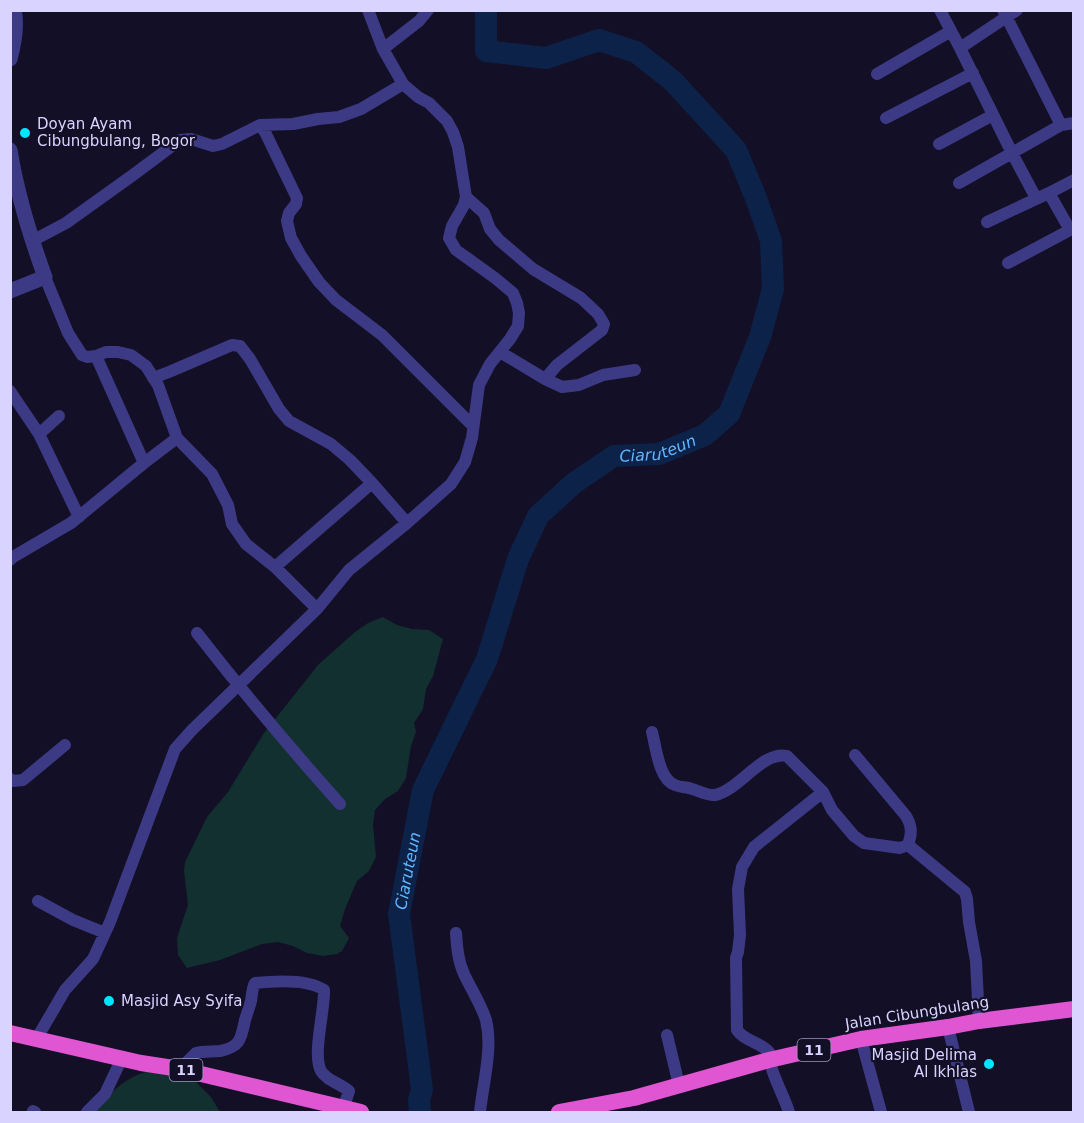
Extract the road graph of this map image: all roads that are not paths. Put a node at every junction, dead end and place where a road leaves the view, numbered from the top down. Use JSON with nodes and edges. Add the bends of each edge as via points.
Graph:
{"nodes":[{"id":1,"x":14,"y":10,"type":"edge"},
{"id":2,"x":368,"y":10,"type":"edge"},
{"id":3,"x":429,"y":10,"type":"edge"},
{"id":4,"x":940,"y":10,"type":"edge"},
{"id":5,"x":1009,"y":13,"type":"edge"},
{"id":6,"x":951,"y":31,"type":"junction"},
{"id":7,"x":960,"y":48,"type":"junction"},
{"id":8,"x":383,"y":50,"type":"junction"},
{"id":9,"x":10,"y":59,"type":"edge"},
{"id":10,"x":973,"y":73,"type":"junction"},
{"id":11,"x":877,"y":74,"type":"dead end"},
{"id":12,"x":403,"y":84,"type":"junction"},
{"id":13,"x":993,"y":115,"type":"junction"},
{"id":14,"x":886,"y":118,"type":"dead end"},
{"id":15,"x":260,"y":124,"type":"junction"},
{"id":16,"x":1067,"y":124,"type":"edge"},
{"id":17,"x":939,"y":144,"type":"dead end"},
{"id":18,"x":1012,"y":153,"type":"junction"},
{"id":19,"x":11,"y":161,"type":"edge"},
{"id":20,"x":1074,"y":180,"type":"edge"},
{"id":21,"x":959,"y":183,"type":"dead end"},
{"id":22,"x":1049,"y":193,"type":"junction"},
{"id":23,"x":466,"y":197,"type":"junction"},
{"id":24,"x":1036,"y":198,"type":"junction"},
{"id":25,"x":987,"y":222,"type":"dead end"},
{"id":26,"x":1072,"y":229,"type":"edge"},
{"id":27,"x":32,"y":241,"type":"junction"},
{"id":28,"x":1008,"y":263,"type":"dead end"},
{"id":29,"x":45,"y":277,"type":"junction"},
{"id":30,"x":10,"y":291,"type":"edge"},
{"id":31,"x":500,"y":352,"type":"junction"},
{"id":32,"x":96,"y":356,"type":"junction"},
{"id":33,"x":634,"y":370,"type":"dead end"},
{"id":34,"x":153,"y":378,"type":"junction"},
{"id":35,"x":545,"y":379,"type":"junction"},
{"id":36,"x":13,"y":400,"type":"edge"},
{"id":37,"x":59,"y":416,"type":"dead end"},
{"id":38,"x":473,"y":426,"type":"junction"},
{"id":39,"x":39,"y":434,"type":"junction"},
{"id":40,"x":177,"y":438,"type":"junction"},
{"id":41,"x":144,"y":464,"type":"junction"},
{"id":42,"x":372,"y":483,"type":"junction"},
{"id":43,"x":79,"y":517,"type":"junction"},
{"id":44,"x":407,"y":523,"type":"junction"},
{"id":45,"x":11,"y":557,"type":"edge"},
{"id":46,"x":275,"y":567,"type":"junction"},
{"id":47,"x":317,"y":609,"type":"junction"},
{"id":48,"x":197,"y":633,"type":"dead end"},
{"id":49,"x":238,"y":686,"type":"junction"},
{"id":50,"x":652,"y":732,"type":"dead end"},
{"id":51,"x":65,"y":746,"type":"dead end"},
{"id":52,"x":855,"y":755,"type":"dead end"},
{"id":53,"x":10,"y":779,"type":"edge"},
{"id":54,"x":823,"y":792,"type":"junction"},
{"id":55,"x":340,"y":804,"type":"dead end"},
{"id":56,"x":908,"y":845,"type":"junction"},
{"id":57,"x":38,"y":901,"type":"dead end"},
{"id":58,"x":105,"y":933,"type":"junction"},
{"id":59,"x":456,"y":933,"type":"dead end"},
{"id":60,"x":1074,"y":1009,"type":"edge"},
{"id":61,"x":978,"y":1021,"type":"junction"},
{"id":62,"x":948,"y":1027,"type":"junction"},
{"id":63,"x":10,"y":1033,"type":"edge"},
{"id":64,"x":667,"y":1035,"type":"dead end"},
{"id":65,"x":37,"y":1038,"type":"junction"},
{"id":66,"x":861,"y":1039,"type":"junction"},
{"id":67,"x":122,"y":1058,"type":"junction"},
{"id":68,"x":769,"y":1060,"type":"junction"},
{"id":69,"x":180,"y":1069,"type":"junction"},
{"id":70,"x":679,"y":1085,"type":"junction"},
{"id":71,"x":344,"y":1109,"type":"junction"},
{"id":72,"x":87,"y":1113,"type":"edge"},
{"id":73,"x":361,"y":1113,"type":"edge"},
{"id":74,"x":480,"y":1113,"type":"edge"},
{"id":75,"x":559,"y":1113,"type":"edge"},
{"id":76,"x":789,"y":1113,"type":"edge"},
{"id":77,"x":881,"y":1113,"type":"edge"},
{"id":78,"x":969,"y":1113,"type":"edge"}],
"edges":[{"from":1,"to":9,"type":"street","via":[[16,26]]},
{"from":2,"to":8,"type":"street"},
{"from":3,"to":8,"type":"street"},
{"from":4,"to":6,"type":"street"},
{"from":5,"to":7,"type":"street"},
{"from":5,"to":16,"type":"street"},
{"from":6,"to":7,"type":"street"},
{"from":6,"to":11,"type":"street"},
{"from":7,"to":10,"type":"street"},
{"from":8,"to":12,"type":"street"},
{"from":10,"to":13,"type":"street"},
{"from":10,"to":14,"type":"street"},
{"from":12,"to":15,"type":"street","via":[[339,117]]},
{"from":12,"to":23,"type":"street","via":[[447,121],[458,147]]},
{"from":13,"to":17,"type":"street"},
{"from":13,"to":18,"type":"street"},
{"from":15,"to":27,"type":"street","via":[[213,146],[180,140],[66,223]]},
{"from":15,"to":38,"type":"street","via":[[297,198],[287,221],[291,238],[319,282],[336,300],[382,334]]},
{"from":16,"to":18,"type":"street"},
{"from":18,"to":21,"type":"street"},
{"from":18,"to":24,"type":"street"},
{"from":19,"to":27,"type":"street"},
{"from":20,"to":22,"type":"street"},
{"from":22,"to":24,"type":"street"},
{"from":22,"to":26,"type":"street"},
{"from":23,"to":31,"type":"street","via":[[452,226],[453,245],[507,287],[517,303],[518,326]]},
{"from":23,"to":35,"type":"street","via":[[484,213],[499,240],[533,269],[581,298],[604,324],[602,330]]},
{"from":24,"to":25,"type":"street"},
{"from":26,"to":28,"type":"street"},
{"from":27,"to":29,"type":"street"},
{"from":29,"to":30,"type":"street"},
{"from":29,"to":32,"type":"street","via":[[78,351],[87,357]]},
{"from":31,"to":35,"type":"street"},
{"from":31,"to":38,"type":"street","via":[[479,385]]},
{"from":32,"to":34,"type":"street","via":[[106,352],[131,355],[146,366]]},
{"from":32,"to":41,"type":"street"},
{"from":33,"to":35,"type":"street","via":[[562,387]]},
{"from":34,"to":40,"type":"street"},
{"from":34,"to":42,"type":"street","via":[[232,345],[240,346],[289,421],[331,444]]},
{"from":36,"to":39,"type":"street"},
{"from":37,"to":39,"type":"street"},
{"from":38,"to":44,"type":"street","via":[[465,462],[451,483]]},
{"from":39,"to":43,"type":"street"},
{"from":40,"to":41,"type":"street"},
{"from":40,"to":46,"type":"street","via":[[212,474],[228,505],[232,524],[246,544]]},
{"from":41,"to":43,"type":"street"},
{"from":42,"to":44,"type":"street"},
{"from":42,"to":46,"type":"street"},
{"from":43,"to":45,"type":"street"},
{"from":44,"to":47,"type":"street","via":[[349,570]]},
{"from":46,"to":47,"type":"street"},
{"from":47,"to":49,"type":"street"},
{"from":48,"to":49,"type":"street"},
{"from":49,"to":55,"type":"street"},
{"from":49,"to":58,"type":"street","via":[[175,749]]},
{"from":50,"to":54,"type":"street","via":[[665,779],[674,785],[713,795],[780,754],[787,756]]},
{"from":51,"to":53,"type":"street","via":[[23,780]]},
{"from":52,"to":56,"type":"street","via":[[911,824]]},
{"from":54,"to":56,"type":"street","via":[[854,837],[864,843],[900,848]]},
{"from":54,"to":68,"type":"street","via":[[754,847],[742,867],[738,889],[737,1030],[765,1047]]},
{"from":56,"to":61,"type":"street","via":[[968,899]]},
{"from":57,"to":58,"type":"street"},
{"from":58,"to":65,"type":"street","via":[[93,959],[65,990]]},
{"from":59,"to":74,"type":"street","via":[[463,972],[485,1019],[488,1035]]},
{"from":60,"to":61,"type":"highway","name":"Jalan Cibungbulang","number":"11"},
{"from":61,"to":62,"type":"highway","name":"Jalan Cibungbulang","number":"11"},
{"from":62,"to":66,"type":"highway","name":"Jalan Cibungbulang","number":"11"},
{"from":62,"to":78,"type":"street"},
{"from":63,"to":65,"type":"highway","number":"11"},
{"from":64,"to":70,"type":"street"},
{"from":65,"to":67,"type":"highway","number":"11"},
{"from":66,"to":68,"type":"highway","name":"Jalan Cibungbulang","number":"11"},
{"from":66,"to":77,"type":"street"},
{"from":67,"to":69,"type":"highway","number":"11"},
{"from":67,"to":72,"type":"street","via":[[105,1094]]},
{"from":68,"to":70,"type":"highway","name":"Jalan Cibungbulang","number":"11"},
{"from":68,"to":76,"type":"street"},
{"from":69,"to":71,"type":"highway","number":"11"},
{"from":69,"to":71,"type":"street","via":[[196,1053],[220,1051],[237,1044],[243,1035],[255,983],[312,984],[324,990],[319,1038],[321,1071],[349,1091]]},
{"from":70,"to":75,"type":"highway","name":"Jalan Cibungbulang","number":"11"},
{"from":71,"to":73,"type":"highway","number":"11"}]}
